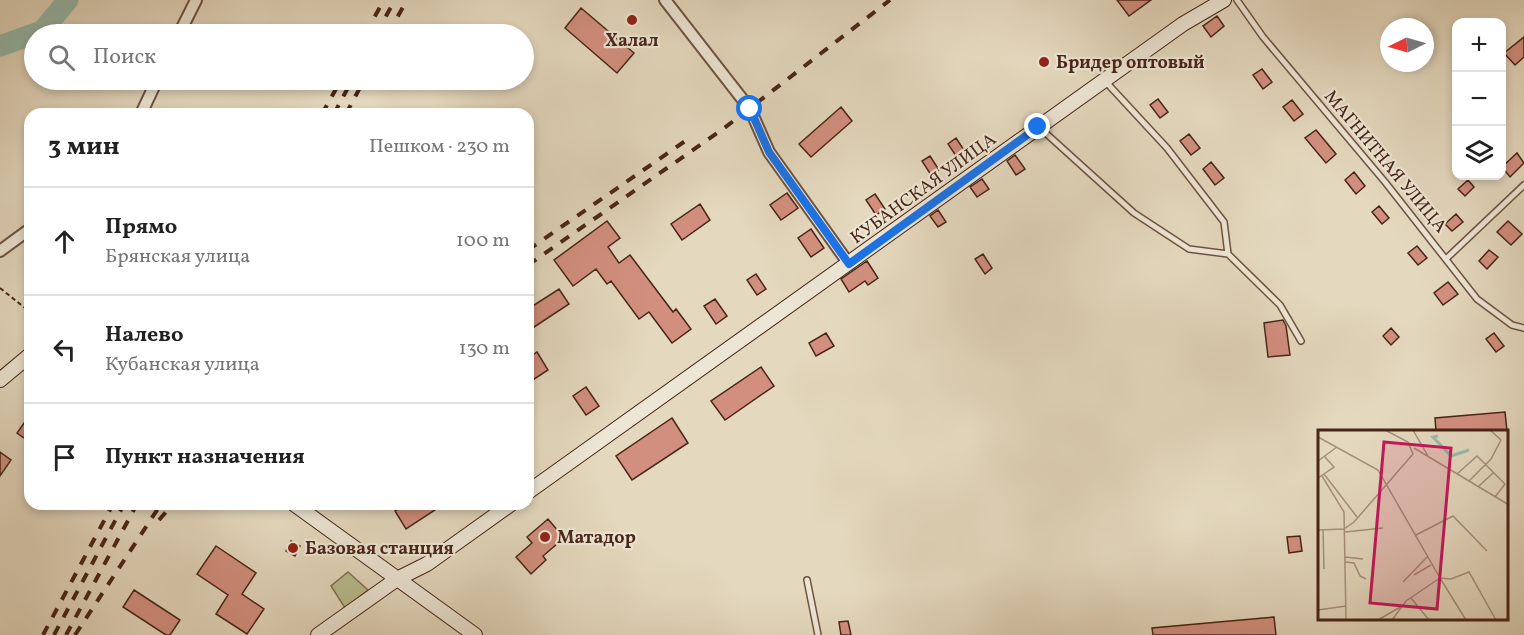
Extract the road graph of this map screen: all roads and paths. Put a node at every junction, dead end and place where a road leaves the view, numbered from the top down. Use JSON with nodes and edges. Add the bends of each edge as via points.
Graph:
{"nodes":[{"id":1,"x":196,"y":0,"type":"edge"},
{"id":2,"x":665,"y":0,"type":"edge"},
{"id":3,"x":1224,"y":0,"type":"edge"},
{"id":4,"x":1237,"y":0,"type":"edge"},
{"id":5,"x":184,"y":24,"type":"edge"},
{"id":6,"x":1104,"y":80,"type":"junction"},
{"id":7,"x":152,"y":90,"type":"edge"},
{"id":8,"x":144,"y":108,"type":"edge"},
{"id":9,"x":1038,"y":127,"type":"junction"},
{"id":10,"x":1524,"y":185,"type":"edge"},
{"id":11,"x":24,"y":233,"type":"edge"},
{"id":12,"x":0,"y":251,"type":"edge"},
{"id":13,"x":1228,"y":254,"type":"junction"},
{"id":14,"x":1447,"y":258,"type":"junction"},
{"id":15,"x":849,"y":264,"type":"junction"},
{"id":16,"x":0,"y":288,"type":"edge"},
{"id":17,"x":24,"y":307,"type":"edge"},
{"id":18,"x":1524,"y":328,"type":"edge"},
{"id":19,"x":1301,"y":341,"type":"dead end"},
{"id":20,"x":24,"y":359,"type":"edge"},
{"id":21,"x":0,"y":380,"type":"edge"},
{"id":22,"x":534,"y":488,"type":"edge"},
{"id":23,"x":302,"y":510,"type":"edge"},
{"id":24,"x":503,"y":510,"type":"edge"},
{"id":25,"x":397,"y":579,"type":"junction"},
{"id":26,"x":807,"y":580,"type":"dead end"},
{"id":27,"x":318,"y":635,"type":"edge"},
{"id":28,"x":475,"y":635,"type":"edge"},
{"id":29,"x":818,"y":635,"type":"edge"}],
"edges":[{"from":1,"to":5,"type":"street"},
{"from":2,"to":15,"type":"street","via":[[750,109],[769,152]]},
{"from":3,"to":6,"type":"main road","name":"КУБАНСКАЯ УЛИЦА"},
{"from":4,"to":14,"type":"lane","name":"МАГНИТНАЯ УЛИЦА","via":[[1263,37]]},
{"from":6,"to":9,"type":"main road","name":"КУБАНСКАЯ УЛИЦА"},
{"from":6,"to":13,"type":"lane","via":[[1167,148],[1224,222]]},
{"from":7,"to":8,"type":"street"},
{"from":9,"to":13,"type":"lane","via":[[1134,213],[1189,249]]},
{"from":9,"to":15,"type":"main road","name":"КУБАНСКАЯ УЛИЦА"},
{"from":10,"to":14,"type":"lane"},
{"from":11,"to":12,"type":"street"},
{"from":13,"to":19,"type":"lane","via":[[1280,305]]},
{"from":14,"to":18,"type":"lane","name":"МАГНИТНАЯ УЛИЦА","via":[[1478,299],[1512,325]]},
{"from":15,"to":22,"type":"main road","name":"КУБАНСКАЯ УЛИЦА"},
{"from":16,"to":17,"type":"path"},
{"from":20,"to":21,"type":"main road"},
{"from":23,"to":25,"type":"main road"},
{"from":24,"to":25,"type":"main road","via":[[428,564]]},
{"from":25,"to":27,"type":"main road"},
{"from":25,"to":28,"type":"main road"},
{"from":26,"to":29,"type":"lane"}]}
